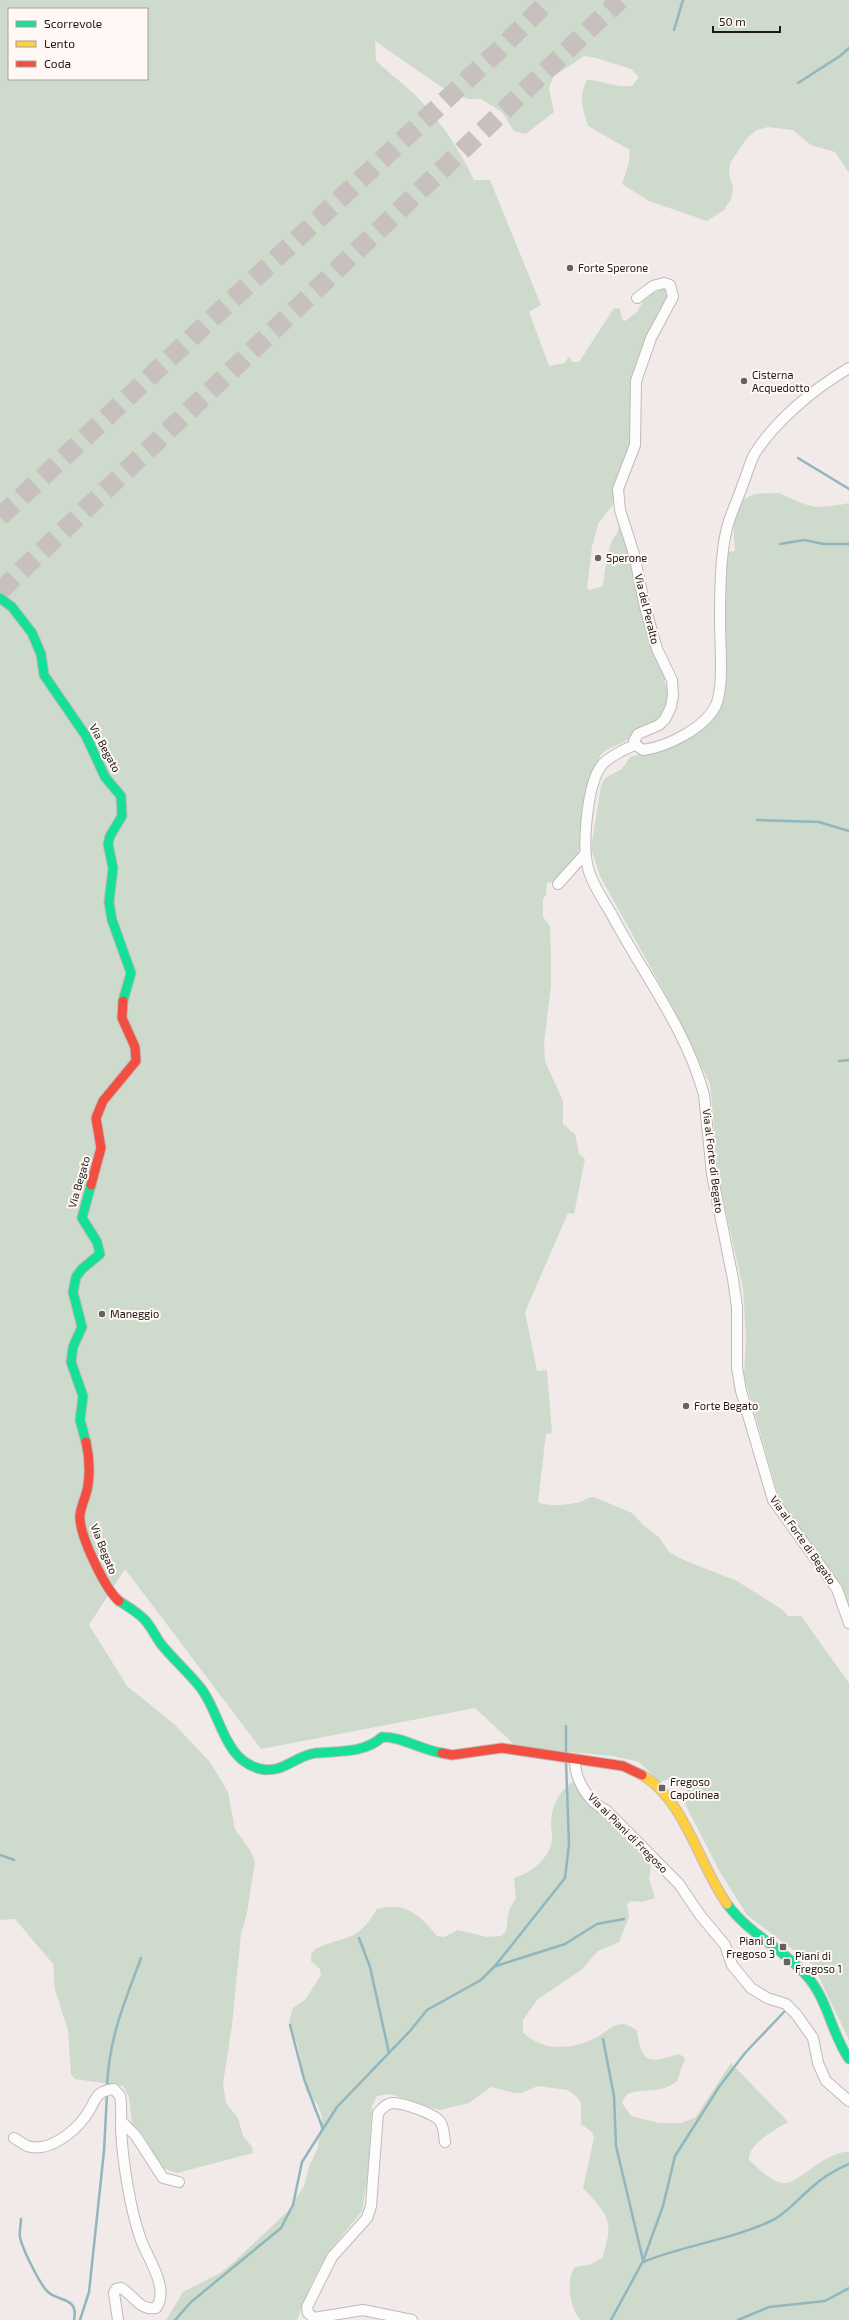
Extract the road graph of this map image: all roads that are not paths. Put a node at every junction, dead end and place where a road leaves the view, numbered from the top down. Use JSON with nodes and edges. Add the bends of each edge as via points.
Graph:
{"nodes":[{"id":1,"x":637,"y":298,"type":"dead end"},
{"id":2,"x":849,"y":368,"type":"edge"},
{"id":3,"x":0,"y":598,"type":"edge"},
{"id":4,"x":636,"y":745,"type":"junction"},
{"id":5,"x":585,"y":854,"type":"junction"},
{"id":6,"x":558,"y":884,"type":"dead end"},
{"id":7,"x":849,"y":1624,"type":"edge"},
{"id":8,"x":575,"y":1759,"type":"junction"},
{"id":9,"x":849,"y":2059,"type":"edge"},
{"id":10,"x":849,"y":2101,"type":"edge"},
{"id":11,"x":122,"y":2122,"type":"junction"},
{"id":12,"x":14,"y":2138,"type":"dead end"},
{"id":13,"x":445,"y":2142,"type":"dead end"},
{"id":14,"x":179,"y":2182,"type":"dead end"},
{"id":15,"x":118,"y":2320,"type":"edge"},
{"id":16,"x":412,"y":2320,"type":"edge"}],
"edges":[{"from":1,"to":4,"type":"street","name":"Via del Peralto","via":[[653,286],[664,282],[670,285],[673,291],[673,297],[651,338],[636,381],[635,445],[622,477],[618,499],[657,649],[672,680],[674,695],[665,719],[659,725],[638,734],[634,740]]},
{"from":2,"to":4,"type":"street","via":[[789,414],[766,437],[754,455],[728,522],[722,572],[721,664],[716,705],[707,716],[677,739],[660,748],[643,750]]},
{"from":3,"to":8,"type":"street","name":"Via Begato","via":[[12,607],[32,633],[44,675],[86,736],[105,777],[121,796],[122,801],[122,816],[114,827],[108,844],[113,868],[109,902],[112,920],[131,972],[123,1002],[122,1018],[135,1048],[136,1061],[103,1101],[98,1114],[97,1130],[101,1148],[82,1218],[97,1242],[100,1254],[76,1277],[73,1292],[82,1327],[73,1347],[71,1362],[83,1396],[80,1420],[88,1452],[88,1485],[80,1515],[92,1554],[107,1587],[117,1599],[144,1619],[161,1644],[206,1697],[225,1737],[247,1765],[260,1769],[282,1768],[314,1752],[363,1748],[388,1736],[426,1751],[452,1755],[502,1748]]},
{"from":4,"to":5,"type":"street","name":"Via al Forte di Begato","via":[[626,747],[602,764],[593,787],[585,831]]},
{"from":5,"to":6,"type":"street"},
{"from":5,"to":7,"type":"street","name":"Via al Forte di Begato","via":[[588,870],[676,1027],[700,1080],[704,1095],[716,1202],[737,1307],[737,1366],[741,1391],[773,1500],[837,1589]]},
{"from":8,"to":9,"type":"street","via":[[635,1770],[668,1800],[682,1819],[735,1916],[814,1984],[836,2039]]},
{"from":8,"to":10,"type":"street","name":"Via ai Piani di Fregoso","via":[[575,1767],[590,1798],[597,1806],[606,1810],[679,1884],[693,1906],[725,1944],[732,1965],[751,1988],[760,1995],[786,2004],[796,2014],[813,2038],[818,2062],[826,2082]]},
{"from":11,"to":12,"type":"street","via":[[120,2096],[114,2089],[104,2090],[98,2094],[82,2120],[55,2143],[41,2147],[27,2146]]},
{"from":11,"to":14,"type":"street","via":[[136,2136],[164,2178]]},
{"from":11,"to":15,"type":"street","via":[[129,2187],[138,2230],[152,2261],[161,2301],[156,2308],[149,2309],[141,2306],[126,2291],[116,2289],[114,2293]]},
{"from":13,"to":16,"type":"street","via":[[442,2124],[437,2118],[392,2102],[383,2107],[378,2114],[371,2206],[367,2218],[332,2257],[307,2307],[308,2313],[314,2318],[363,2310]]}]}
